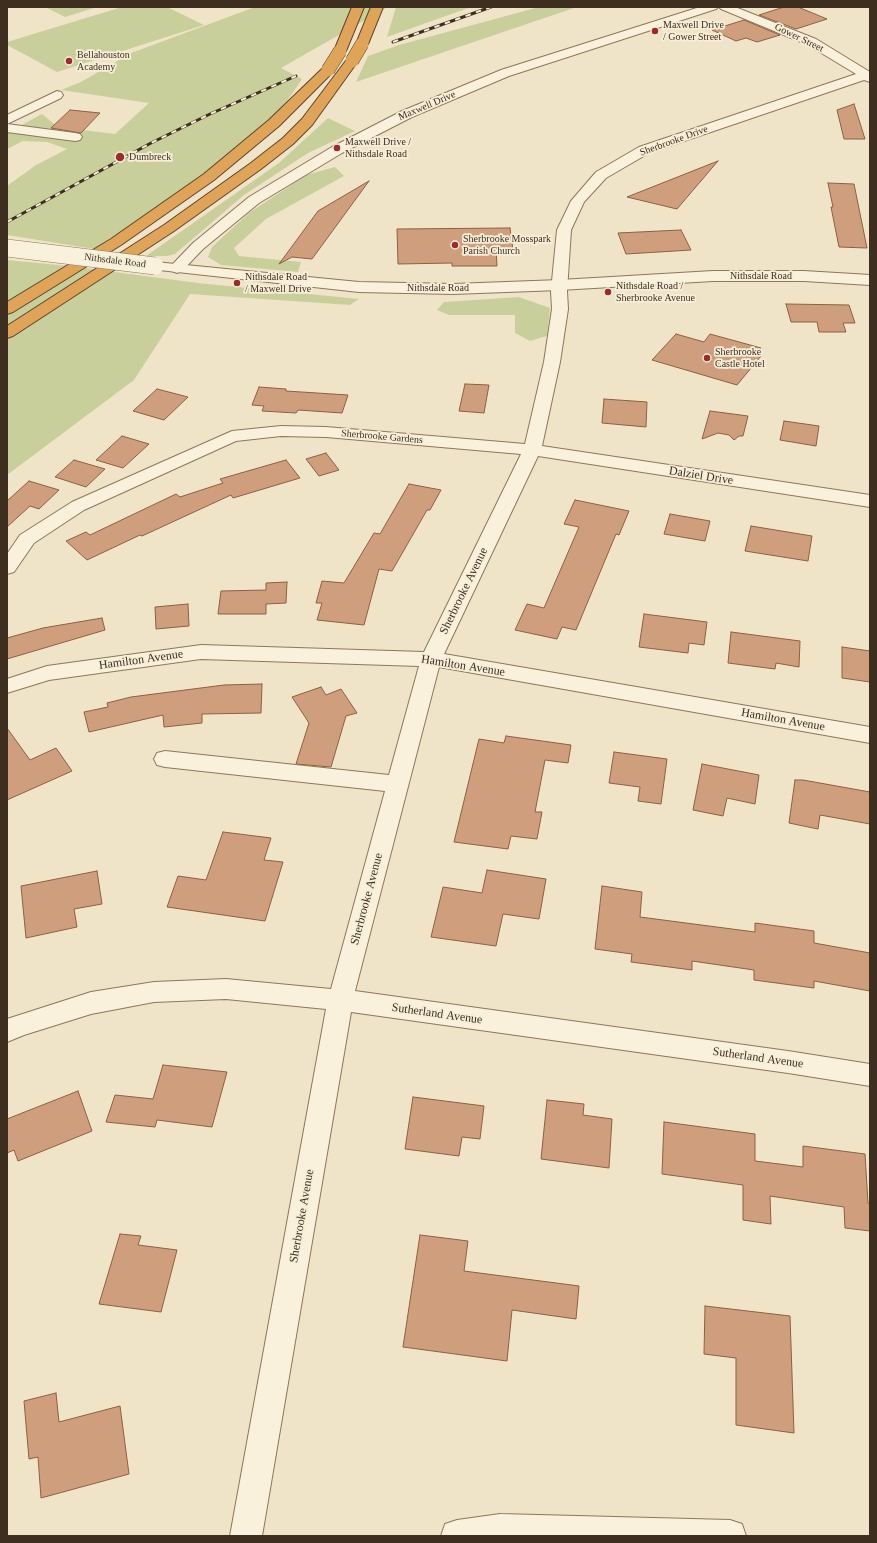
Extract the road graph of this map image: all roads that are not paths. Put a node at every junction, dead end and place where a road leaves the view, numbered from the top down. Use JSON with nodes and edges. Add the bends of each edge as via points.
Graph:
{"nodes":[{"id":1,"x":358,"y":7,"type":"edge"},
{"id":2,"x":377,"y":7,"type":"edge"},
{"id":3,"x":712,"y":7,"type":"edge"},
{"id":4,"x":725,"y":7,"type":"edge"},
{"id":5,"x":868,"y":76,"type":"edge"},
{"id":6,"x":57,"y":95,"type":"dead end"},
{"id":7,"x":7,"y":120,"type":"edge"},
{"id":8,"x":7,"y":128,"type":"edge"},
{"id":9,"x":75,"y":137,"type":"dead end"},
{"id":10,"x":7,"y":248,"type":"edge"},
{"id":11,"x":177,"y":268,"type":"junction"},
{"id":12,"x":870,"y":280,"type":"edge"},
{"id":13,"x":560,"y":285,"type":"junction"},
{"id":14,"x":7,"y":309,"type":"edge"},
{"id":15,"x":7,"y":333,"type":"edge"},
{"id":16,"x":219,"y":421,"type":"dead end"},
{"id":17,"x":232,"y":436,"type":"junction"},
{"id":18,"x":532,"y":450,"type":"junction"},
{"id":19,"x":870,"y":501,"type":"edge"},
{"id":20,"x":7,"y":568,"type":"edge"},
{"id":21,"x":431,"y":659,"type":"junction"},
{"id":22,"x":7,"y":686,"type":"edge"},
{"id":23,"x":870,"y":736,"type":"edge"},
{"id":24,"x":164,"y":759,"type":"dead end"},
{"id":25,"x":398,"y":784,"type":"junction"},
{"id":26,"x":340,"y":1000,"type":"junction"},
{"id":27,"x":7,"y":1031,"type":"edge"},
{"id":28,"x":870,"y":1075,"type":"edge"},
{"id":29,"x":246,"y":1536,"type":"edge"},
{"id":30,"x":457,"y":1536,"type":"edge"},
{"id":31,"x":730,"y":1536,"type":"edge"}],
"edges":[{"from":1,"to":14,"type":"highway","bridge":true,"via":[[340,52],[328,70],[274,123],[209,177],[116,242]]},
{"from":2,"to":15,"type":"highway","bridge":true,"via":[[352,62],[307,122],[288,141],[169,228]]},
{"from":3,"to":11,"type":"street","name":"Maxwell Drive","via":[[505,73],[407,114],[337,150],[254,200],[198,246]]},
{"from":4,"to":5,"type":"street","name":"Gower Street","via":[[812,42]]},
{"from":5,"to":13,"type":"street","name":"Sherbrooke Drive","via":[[644,150],[601,175],[578,201],[564,230]]},
{"from":6,"to":7,"type":"street"},
{"from":8,"to":9,"type":"street"},
{"from":10,"to":11,"type":"street","name":"Nithsdale Road","bridge":true},
{"from":11,"to":13,"type":"street","name":"Nithsdale Road","via":[[359,287],[453,289]]},
{"from":12,"to":13,"type":"street","name":"Nithsdale Road","via":[[804,276],[713,276]]},
{"from":13,"to":18,"type":"street","name":"Sherbrooke Avenue","via":[[560,309],[552,362]]},
{"from":16,"to":17,"type":"street"},
{"from":17,"to":18,"type":"street","name":"Sherbrooke Gardens","via":[[281,431],[326,432]]},
{"from":17,"to":20,"type":"street","name":"Sherbrooke Gardens","via":[[78,506],[27,539]]},
{"from":18,"to":19,"type":"street","name":"Dalziel Drive"},
{"from":18,"to":21,"type":"street","name":"Sherbrooke Avenue"},
{"from":21,"to":22,"type":"street","name":"Hamilton Avenue","via":[[201,652],[47,673]]},
{"from":21,"to":23,"type":"street","name":"Hamilton Avenue"},
{"from":21,"to":25,"type":"street","name":"Sherbrooke Avenue"},
{"from":24,"to":25,"type":"street"},
{"from":25,"to":26,"type":"street","name":"Sherbrooke Avenue"},
{"from":26,"to":27,"type":"street","name":"Sutherland Avenue","via":[[226,989],[154,992],[91,1003]]},
{"from":26,"to":28,"type":"street","name":"Sutherland Avenue"},
{"from":26,"to":29,"type":"street","name":"Sherbrooke Avenue"},
{"from":30,"to":31,"type":"street","via":[[500,1530]]}]}
